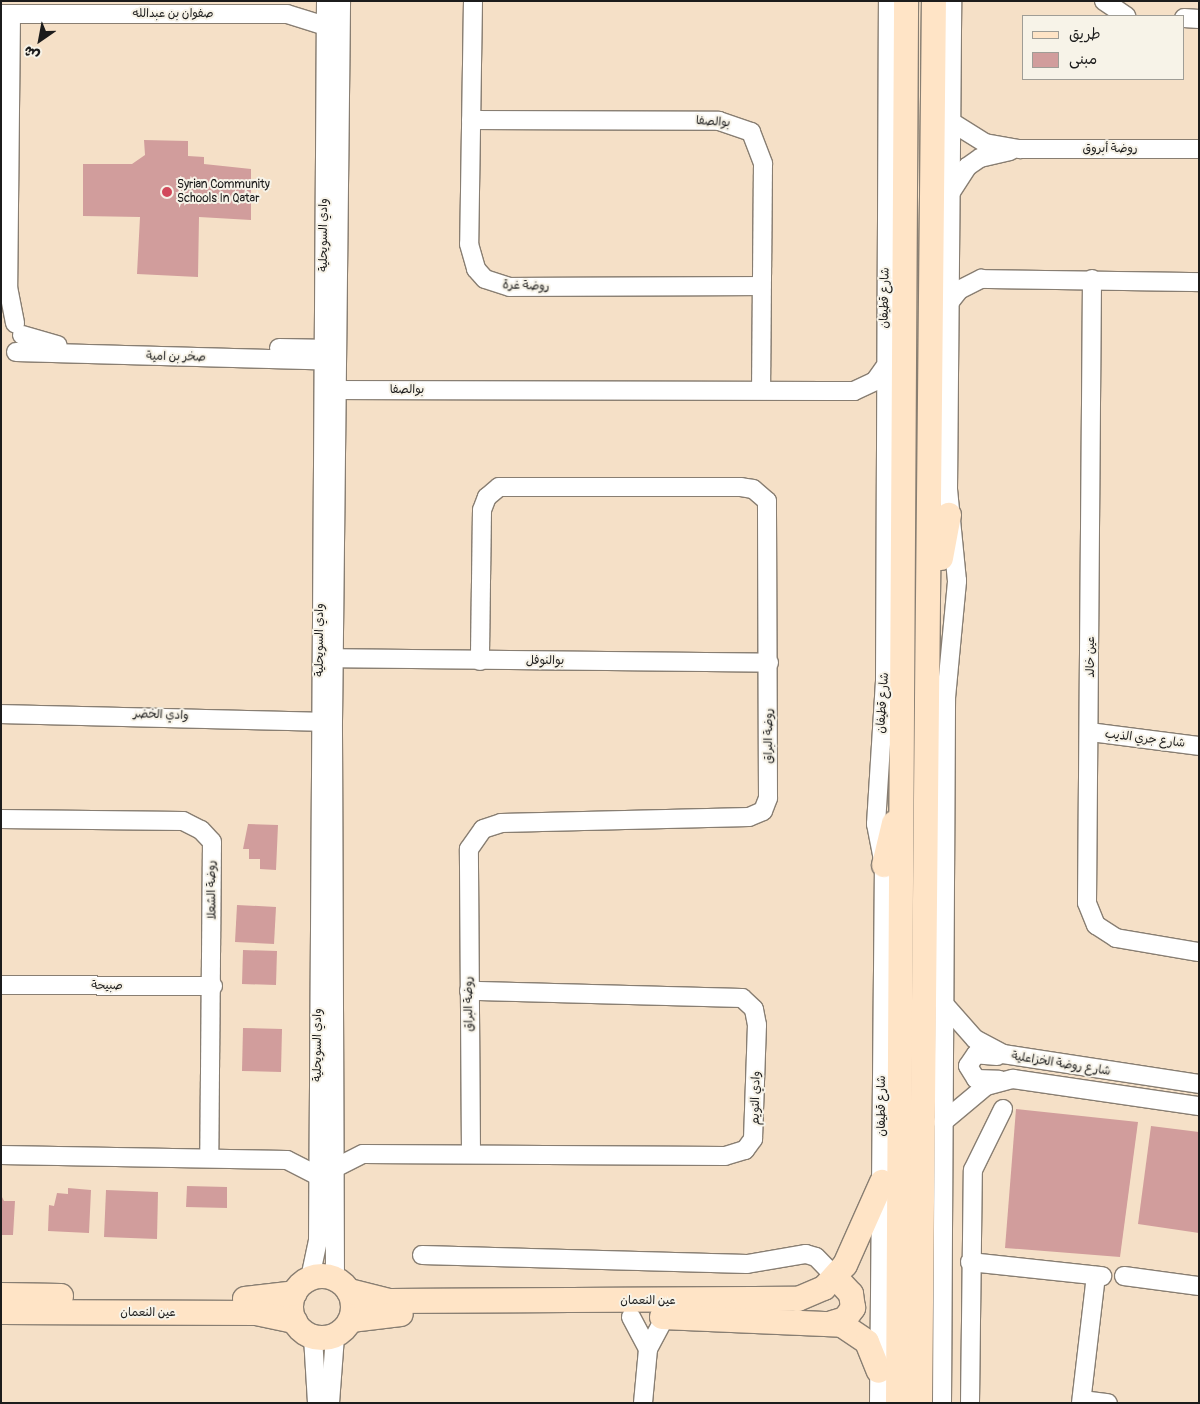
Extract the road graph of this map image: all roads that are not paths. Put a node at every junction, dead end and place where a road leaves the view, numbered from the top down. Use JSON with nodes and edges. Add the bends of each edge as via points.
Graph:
{"nodes":[{"id":1,"x":326,"y":1,"type":"edge"},
{"id":2,"x":341,"y":1,"type":"edge"},
{"id":3,"x":474,"y":1,"type":"edge"},
{"id":4,"x":888,"y":1,"type":"edge"},
{"id":5,"x":906,"y":1,"type":"edge"},
{"id":6,"x":934,"y":1,"type":"edge"},
{"id":7,"x":952,"y":1,"type":"edge"},
{"id":8,"x":1104,"y":1,"type":"edge"},
{"id":9,"x":6,"y":14,"type":"edge"},
{"id":10,"x":1125,"y":15,"type":"edge"},
{"id":11,"x":1185,"y":18,"type":"edge"},
{"id":12,"x":1199,"y":18,"type":"edge"},
{"id":13,"x":333,"y":29,"type":"junction"},
{"id":14,"x":931,"y":108,"type":"junction"},
{"id":15,"x":471,"y":120,"type":"junction"},
{"id":16,"x":951,"y":122,"type":"junction"},
{"id":17,"x":1020,"y":149,"type":"junction"},
{"id":18,"x":1199,"y":149,"type":"edge"},
{"id":19,"x":950,"y":194,"type":"junction"},
{"id":20,"x":949,"y":260,"type":"junction"},
{"id":21,"x":982,"y":279,"type":"junction"},
{"id":22,"x":1092,"y":279,"type":"junction"},
{"id":23,"x":1199,"y":282,"type":"edge"},
{"id":24,"x":761,"y":286,"type":"junction"},
{"id":25,"x":949,"y":303,"type":"junction"},
{"id":26,"x":13,"y":326,"type":"edge"},
{"id":27,"x":9,"y":355,"type":"edge"},
{"id":28,"x":330,"y":355,"type":"junction"},
{"id":29,"x":884,"y":368,"type":"junction"},
{"id":30,"x":329,"y":390,"type":"junction"},
{"id":31,"x":761,"y":390,"type":"junction"},
{"id":32,"x":854,"y":391,"type":"junction"},
{"id":33,"x":885,"y":413,"type":"junction"},
{"id":34,"x":949,"y":515,"type":"junction"},
{"id":35,"x":930,"y":604,"type":"junction"},
{"id":36,"x":327,"y":658,"type":"junction"},
{"id":37,"x":480,"y":661,"type":"junction"},
{"id":38,"x":769,"y":663,"type":"junction"},
{"id":39,"x":1,"y":714,"type":"edge"},
{"id":40,"x":326,"y":722,"type":"junction"},
{"id":41,"x":1090,"y":732,"type":"junction"},
{"id":42,"x":1199,"y":746,"type":"edge"},
{"id":43,"x":903,"y":784,"type":"junction"},
{"id":44,"x":1,"y":819,"type":"edge"},
{"id":45,"x":884,"y":865,"type":"junction"},
{"id":46,"x":1199,"y":952,"type":"edge"},
{"id":47,"x":1,"y":985,"type":"edge"},
{"id":48,"x":213,"y":986,"type":"junction"},
{"id":49,"x":469,"y":991,"type":"junction"},
{"id":50,"x":944,"y":1004,"type":"junction"},
{"id":51,"x":1018,"y":1059,"type":"junction"},
{"id":52,"x":1004,"y":1080,"type":"junction"},
{"id":53,"x":1199,"y":1084,"type":"edge"},
{"id":54,"x":1199,"y":1106,"type":"edge"},
{"id":55,"x":1003,"y":1108,"type":"dead end"},
{"id":56,"x":943,"y":1122,"type":"junction"},
{"id":57,"x":336,"y":1137,"type":"junction"},
{"id":58,"x":317,"y":1142,"type":"junction"},
{"id":59,"x":471,"y":1153,"type":"junction"},
{"id":60,"x":363,"y":1154,"type":"junction"},
{"id":61,"x":1,"y":1155,"type":"edge"},
{"id":62,"x":209,"y":1156,"type":"junction"},
{"id":63,"x":287,"y":1160,"type":"junction"},
{"id":64,"x":335,"y":1168,"type":"junction"},
{"id":65,"x":318,"y":1176,"type":"junction"},
{"id":66,"x":882,"y":1182,"type":"junction"},
{"id":67,"x":943,"y":1236,"type":"junction"},
{"id":68,"x":971,"y":1237,"type":"junction"},
{"id":69,"x":422,"y":1255,"type":"dead end"},
{"id":70,"x":970,"y":1262,"type":"junction"},
{"id":71,"x":1124,"y":1276,"type":"dead end"},
{"id":72,"x":836,"y":1278,"type":"junction"},
{"id":73,"x":342,"y":1285,"type":"junction"},
{"id":74,"x":302,"y":1286,"type":"junction"},
{"id":75,"x":1199,"y":1286,"type":"edge"},
{"id":76,"x":1,"y":1295,"type":"edge"},
{"id":77,"x":1,"y":1312,"type":"edge"},
{"id":78,"x":631,"y":1317,"type":"junction"},
{"id":79,"x":665,"y":1317,"type":"junction"},
{"id":80,"x":295,"y":1321,"type":"junction"},
{"id":81,"x":832,"y":1323,"type":"junction"},
{"id":82,"x":333,"y":1331,"type":"junction"},
{"id":83,"x":648,"y":1349,"type":"junction"},
{"id":84,"x":879,"y":1371,"type":"junction"},
{"id":85,"x":882,"y":1401,"type":"edge"},
{"id":86,"x":1082,"y":1401,"type":"edge"},
{"id":87,"x":317,"y":1403,"type":"edge"},
{"id":88,"x":330,"y":1403,"type":"edge"},
{"id":89,"x":642,"y":1403,"type":"edge"},
{"id":90,"x":920,"y":1403,"type":"edge"},
{"id":91,"x":942,"y":1403,"type":"edge"},
{"id":92,"x":970,"y":1403,"type":"edge"},
{"id":93,"x":1108,"y":1403,"type":"edge"}],
"edges":[{"from":1,"to":13,"type":"street","name":"وادي السويحلية"},
{"from":2,"to":13,"type":"street","name":"وادي السويحلية"},
{"from":3,"to":15,"type":"street","name":"روضة غرة"},
{"from":4,"to":29,"type":"street","name":"شارع قطيفان"},
{"from":5,"to":43,"type":"street","name":"شارع قطيفان"},
{"from":6,"to":14,"type":"street"},
{"from":7,"to":16,"type":"street"},
{"from":8,"to":10,"type":"street"},
{"from":9,"to":13,"type":"street","name":"صفوان بن عبدالله","via":[[287,14]]},
{"from":9,"to":26,"type":"street","via":[[8,287]]},
{"from":11,"to":12,"type":"street"},
{"from":13,"to":28,"type":"street","name":"وادي السويحلية"},
{"from":14,"to":16,"type":"street","name":"روضة أبروق"},
{"from":14,"to":35,"type":"street"},
{"from":15,"to":24,"type":"street","name":"بوالصفا","via":[[719,120],[742,126],[762,153]]},
{"from":15,"to":24,"type":"street","name":"روضة غرة","via":[[469,244],[476,270],[485,279],[510,287]]},
{"from":16,"to":17,"type":"street","name":"روضة أبروق","via":[[985,143]]},
{"from":16,"to":19,"type":"street"},
{"from":17,"to":18,"type":"street","name":"روضة أبروق"},
{"from":17,"to":19,"type":"street","name":"روضة أبروق","via":[[980,158],[957,179]]},
{"from":19,"to":20,"type":"street"},
{"from":20,"to":21,"type":"street"},
{"from":20,"to":25,"type":"street"},
{"from":21,"to":22,"type":"street"},
{"from":21,"to":25,"type":"street","via":[[959,290]]},
{"from":22,"to":23,"type":"street"},
{"from":22,"to":41,"type":"street","name":"عين خالد"},
{"from":24,"to":31,"type":"street","name":"بوالصفا"},
{"from":25,"to":34,"type":"street"},
{"from":26,"to":27,"type":"street"},
{"from":26,"to":28,"type":"street","name":"صخر بن امية","via":[[67,346]]},
{"from":27,"to":28,"type":"street","name":"صخر بن امية"},
{"from":28,"to":30,"type":"street","name":"وادي السويحلية"},
{"from":29,"to":32,"type":"street","name":"بوالصفا","via":[[875,381]]},
{"from":29,"to":33,"type":"street","name":"شارع قطيفان"},
{"from":30,"to":31,"type":"street","name":"بوالصفا"},
{"from":30,"to":36,"type":"street","name":"وادي السويحلية"},
{"from":31,"to":32,"type":"street","name":"بوالصفا"},
{"from":32,"to":33,"type":"street"},
{"from":33,"to":45,"type":"street","name":"شارع قطيفان","via":[[885,679],[876,824]]},
{"from":34,"to":35,"type":"street"},
{"from":34,"to":50,"type":"street","via":[[957,581],[946,698]]},
{"from":35,"to":90,"type":"street"},
{"from":36,"to":37,"type":"street","name":"بوالنوفل"},
{"from":36,"to":40,"type":"street","name":"وادي السويحلية"},
{"from":37,"to":38,"type":"street","name":"بوالنوفل"},
{"from":37,"to":38,"type":"street","name":"روضة البراق","via":[[482,510],[493,491],[506,486],[741,487],[758,492],[770,507]]},
{"from":38,"to":49,"type":"street","name":"روضة البراق","via":[[768,798],[759,814],[501,823],[477,834],[467,857]]},
{"from":39,"to":40,"type":"street","name":"وادي الخضر"},
{"from":40,"to":57,"type":"street","name":"وادي السويحلية"},
{"from":40,"to":58,"type":"street","name":"وادي السويحلية"},
{"from":41,"to":42,"type":"street","name":"شارع جري الذيب"},
{"from":41,"to":46,"type":"street","name":"عين خالد","via":[[1087,903],[1096,925],[1116,938]]},
{"from":43,"to":45,"type":"street"},
{"from":43,"to":85,"type":"street","name":"شارع قطيفان"},
{"from":44,"to":48,"type":"street","name":"روضة الشعلا","via":[[183,821],[201,830],[212,842]]},
{"from":45,"to":66,"type":"street","name":"شارع قطيفان"},
{"from":47,"to":48,"type":"street","name":"صبيحة"},
{"from":48,"to":62,"type":"street","name":"روضة الشعلا"},
{"from":49,"to":59,"type":"street","name":"روضة البراق"},
{"from":49,"to":59,"type":"street","name":"وادي التويم","via":[[735,995],[754,1009],[757,1025],[756,1132],[739,1153]]},
{"from":50,"to":51,"type":"street","name":"شارع روضة الخزاعلية","via":[[975,1039]]},
{"from":50,"to":56,"type":"street"},
{"from":51,"to":52,"type":"street","via":[[981,1053],[968,1061],[969,1072],[976,1078]]},
{"from":51,"to":53,"type":"street","name":"شارع روضة الخزاعلية"},
{"from":52,"to":54,"type":"street","name":"شارع روضة الخزاعلية"},
{"from":52,"to":56,"type":"street","name":"شارع روضة الخزاعلية","via":[[979,1091]]},
{"from":55,"to":68,"type":"street","via":[[975,1161]]},
{"from":56,"to":67,"type":"street"},
{"from":57,"to":60,"type":"street"},
{"from":57,"to":64,"type":"street","name":"وادي السويحلية"},
{"from":58,"to":63,"type":"street"},
{"from":58,"to":65,"type":"street","name":"وادي السويحلية"},
{"from":59,"to":60,"type":"street","name":"وادي التويم"},
{"from":60,"to":64,"type":"street","name":"وادي التويم"},
{"from":61,"to":62,"type":"street"},
{"from":62,"to":63,"type":"street"},
{"from":63,"to":65,"type":"street"},
{"from":64,"to":73,"type":"street","name":"وادي السويحلية"},
{"from":65,"to":74,"type":"street","name":"وادي السويحلية","via":[[317,1253]]},
{"from":66,"to":72,"type":"street","name":"عين النعمان","via":[[858,1244]]},
{"from":66,"to":84,"type":"street","name":"شارع قطيفان"},
{"from":67,"to":68,"type":"street"},
{"from":67,"to":91,"type":"street"},
{"from":68,"to":70,"type":"street"},
{"from":69,"to":72,"type":"street","via":[[760,1264],[806,1254],[816,1257]]},
{"from":70,"to":86,"type":"street","via":[[1099,1276]]},
{"from":70,"to":92,"type":"street"},
{"from":71,"to":75,"type":"street"},
{"from":72,"to":73,"type":"street","name":"عين النعمان","via":[[811,1295],[772,1302],[389,1301]]},
{"from":72,"to":81,"type":"street","via":[[851,1294],[853,1308],[845,1319]]},
{"from":73,"to":74,"type":"street","name":"عين النعمان"},
{"from":73,"to":82,"type":"street"},
{"from":74,"to":76,"type":"street","name":"عين النعمان","via":[[244,1299]]},
{"from":74,"to":80,"type":"street"},
{"from":77,"to":80,"type":"street","name":"عين النعمان","via":[[256,1313]]},
{"from":78,"to":79,"type":"street","name":"عين النعمان"},
{"from":78,"to":82,"type":"street","name":"عين النعمان","via":[[387,1314]]},
{"from":78,"to":83,"type":"street"},
{"from":79,"to":81,"type":"street","name":"عين النعمان"},
{"from":79,"to":83,"type":"street"},
{"from":80,"to":82,"type":"street"},
{"from":81,"to":84,"type":"street","name":"عين النعمان","via":[[852,1329],[868,1342]]},
{"from":82,"to":87,"type":"street"},
{"from":82,"to":88,"type":"street"},
{"from":83,"to":89,"type":"street"},
{"from":84,"to":85,"type":"street","name":"شارع قطيفان"},
{"from":86,"to":93,"type":"street"}]}
